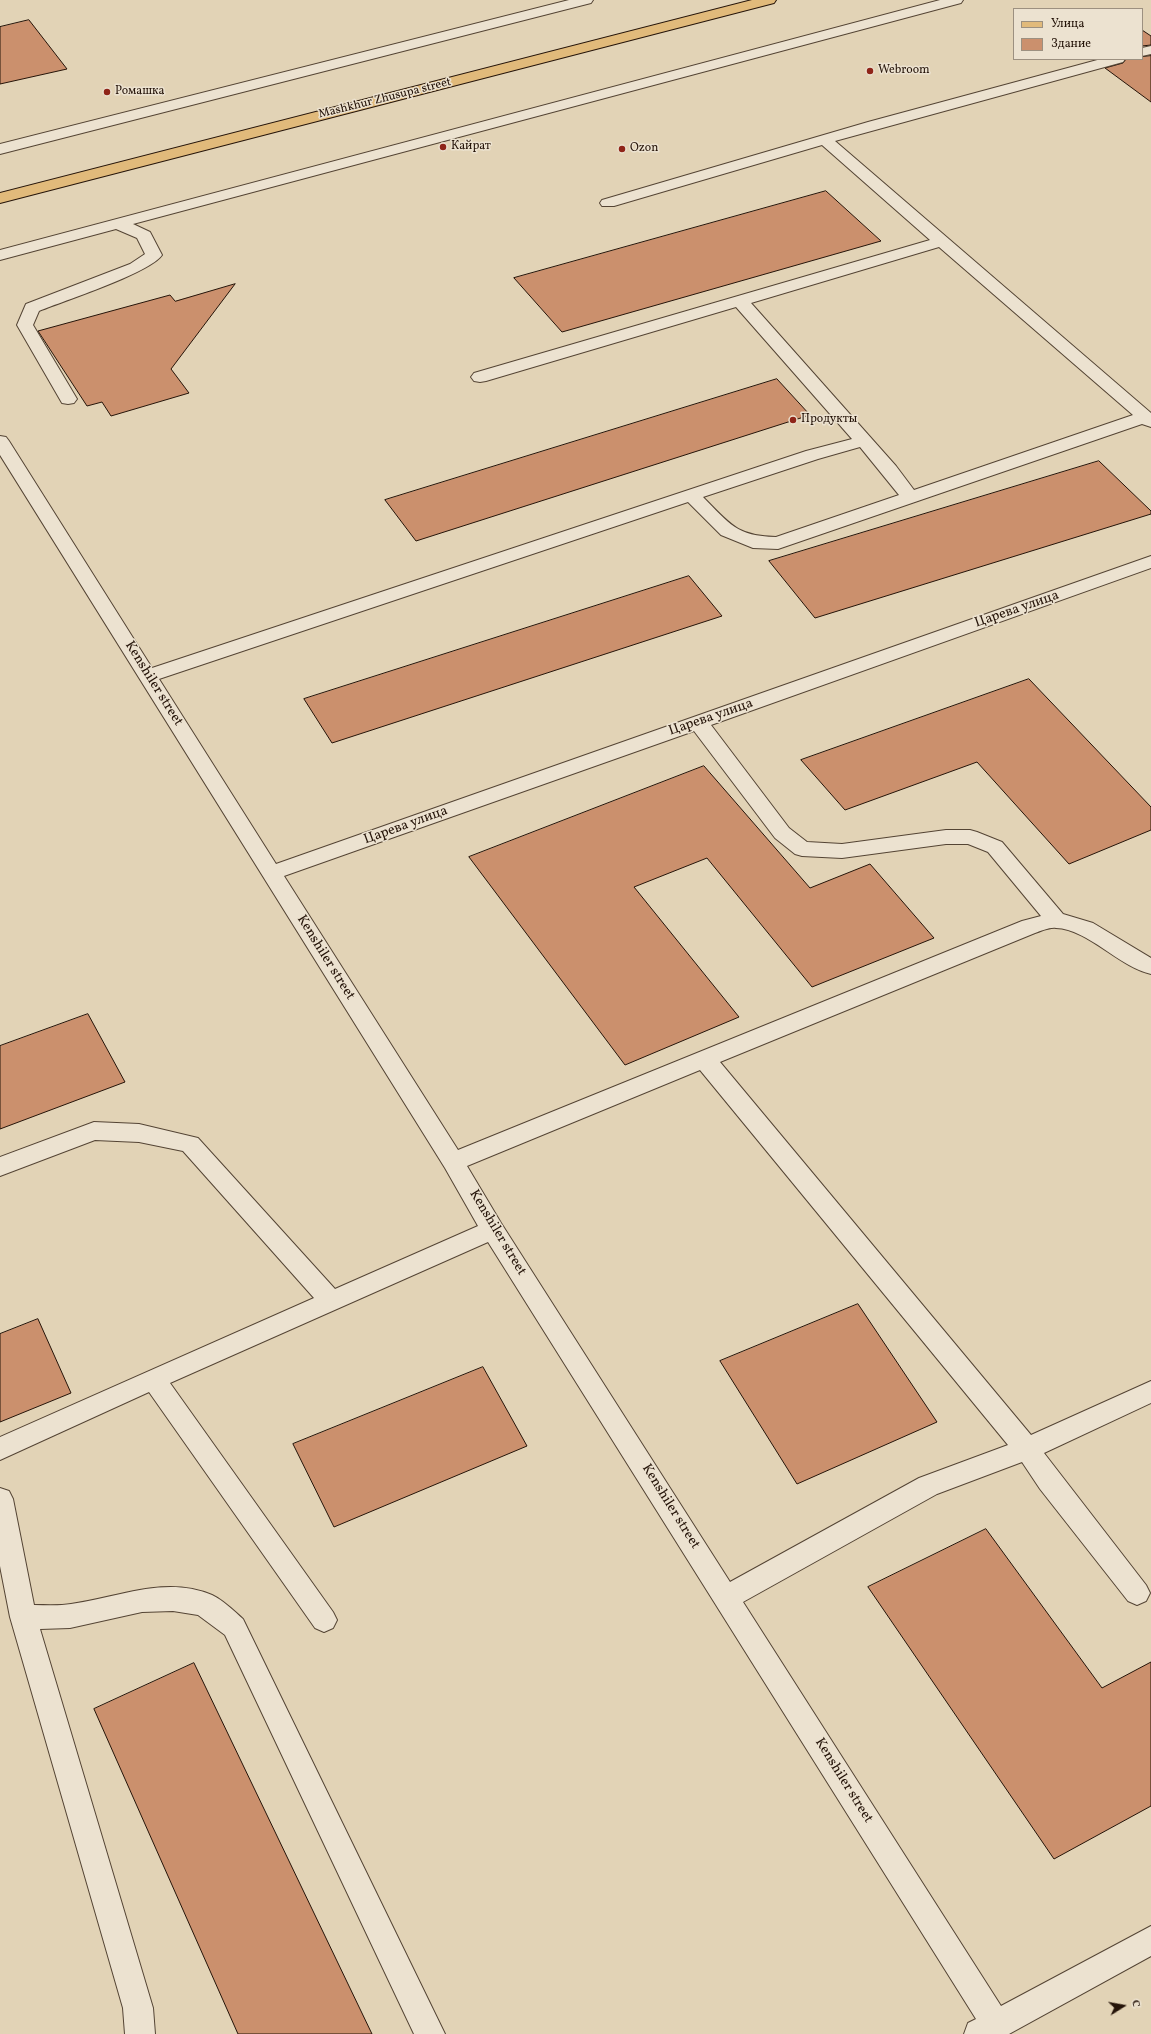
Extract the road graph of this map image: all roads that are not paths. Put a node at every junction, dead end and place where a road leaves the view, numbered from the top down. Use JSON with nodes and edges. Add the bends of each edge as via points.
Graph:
{"nodes":[{"id":1,"x":586,"y":0,"type":"edge"},
{"id":2,"x":769,"y":0,"type":"edge"},
{"id":3,"x":956,"y":0,"type":"edge"},
{"id":4,"x":1114,"y":60,"type":"edge"},
{"id":5,"x":825,"y":140,"type":"junction"},
{"id":6,"x":0,"y":149,"type":"edge"},
{"id":7,"x":0,"y":198,"type":"edge"},
{"id":8,"x":608,"y":203,"type":"dead end"},
{"id":9,"x":118,"y":224,"type":"junction"},
{"id":10,"x":943,"y":241,"type":"junction"},
{"id":11,"x":0,"y":255,"type":"edge"},
{"id":12,"x":740,"y":301,"type":"junction"},
{"id":13,"x":480,"y":377,"type":"dead end"},
{"id":14,"x":68,"y":399,"type":"dead end"},
{"id":15,"x":1148,"y":420,"type":"edge"},
{"id":16,"x":0,"y":441,"type":"edge"},
{"id":17,"x":864,"y":441,"type":"junction"},
{"id":18,"x":691,"y":495,"type":"junction"},
{"id":19,"x":910,"y":496,"type":"junction"},
{"id":20,"x":1151,"y":562,"type":"edge"},
{"id":21,"x":148,"y":676,"type":"junction"},
{"id":22,"x":698,"y":722,"type":"junction"},
{"id":23,"x":272,"y":873,"type":"junction"},
{"id":24,"x":1056,"y":920,"type":"junction"},
{"id":25,"x":1150,"y":967,"type":"edge"},
{"id":26,"x":704,"y":1059,"type":"junction"},
{"id":27,"x":453,"y":1162,"type":"junction"},
{"id":28,"x":0,"y":1167,"type":"edge"},
{"id":29,"x":493,"y":1230,"type":"junction"},
{"id":30,"x":332,"y":1302,"type":"junction"},
{"id":31,"x":153,"y":1379,"type":"junction"},
{"id":32,"x":1151,"y":1391,"type":"edge"},
{"id":33,"x":0,"y":1449,"type":"edge"},
{"id":34,"x":1027,"y":1449,"type":"junction"},
{"id":35,"x":0,"y":1499,"type":"edge"},
{"id":36,"x":1137,"y":1593,"type":"dead end"},
{"id":37,"x":726,"y":1597,"type":"junction"},
{"id":38,"x":23,"y":1617,"type":"junction"},
{"id":39,"x":324,"y":1620,"type":"dead end"},
{"id":40,"x":1151,"y":1940,"type":"edge"},
{"id":41,"x":987,"y":2029,"type":"edge"},
{"id":42,"x":140,"y":2034,"type":"edge"},
{"id":43,"x":430,"y":2034,"type":"edge"}],
"edges":[{"from":1,"to":6,"type":"street"},
{"from":2,"to":7,"type":"main road","name":"Mashkhur Zhusupa street"},
{"from":3,"to":9,"type":"street"},
{"from":4,"to":5,"type":"street"},
{"from":5,"to":8,"type":"street"},
{"from":5,"to":10,"type":"street"},
{"from":9,"to":11,"type":"street"},
{"from":9,"to":14,"type":"street","via":[[144,234],[154,255],[136,267],[32,308],[25,325]]},
{"from":10,"to":12,"type":"street"},
{"from":10,"to":15,"type":"street"},
{"from":12,"to":13,"type":"street"},
{"from":12,"to":17,"type":"street"},
{"from":15,"to":19,"type":"street"},
{"from":16,"to":21,"type":"street","name":"Kenshiler street"},
{"from":17,"to":18,"type":"street","via":[[812,455]]},
{"from":17,"to":19,"type":"street"},
{"from":18,"to":19,"type":"street","via":[[727,531],[753,542],[778,542]]},
{"from":18,"to":21,"type":"street"},
{"from":20,"to":22,"type":"street","name":"Царева улица"},
{"from":21,"to":23,"type":"street","name":"Kenshiler street"},
{"from":22,"to":23,"type":"street","name":"Царева улица"},
{"from":22,"to":24,"type":"street","via":[[782,833],[802,850],[842,851],[946,837],[970,837],[996,847]]},
{"from":23,"to":27,"type":"street","name":"Kenshiler street"},
{"from":24,"to":25,"type":"street","via":[[1085,928]]},
{"from":24,"to":26,"type":"street","via":[[1030,926]]},
{"from":26,"to":27,"type":"street"},
{"from":26,"to":34,"type":"street"},
{"from":27,"to":29,"type":"street","name":"Kenshiler street"},
{"from":28,"to":30,"type":"street","via":[[94,1131],[139,1133],[190,1144]]},
{"from":29,"to":30,"type":"street"},
{"from":29,"to":37,"type":"street","name":"Kenshiler street"},
{"from":30,"to":31,"type":"street"},
{"from":31,"to":33,"type":"street"},
{"from":31,"to":39,"type":"street"},
{"from":32,"to":34,"type":"street"},
{"from":34,"to":36,"type":"street"},
{"from":34,"to":37,"type":"street","via":[[928,1486]]},
{"from":35,"to":38,"type":"street"},
{"from":37,"to":41,"type":"street","name":"Kenshiler street"},
{"from":38,"to":42,"type":"street","via":[[138,2008]]},
{"from":38,"to":43,"type":"street","via":[[70,1616],[142,1600],[173,1599],[204,1604],[234,1627]]},
{"from":40,"to":41,"type":"street"}]}
